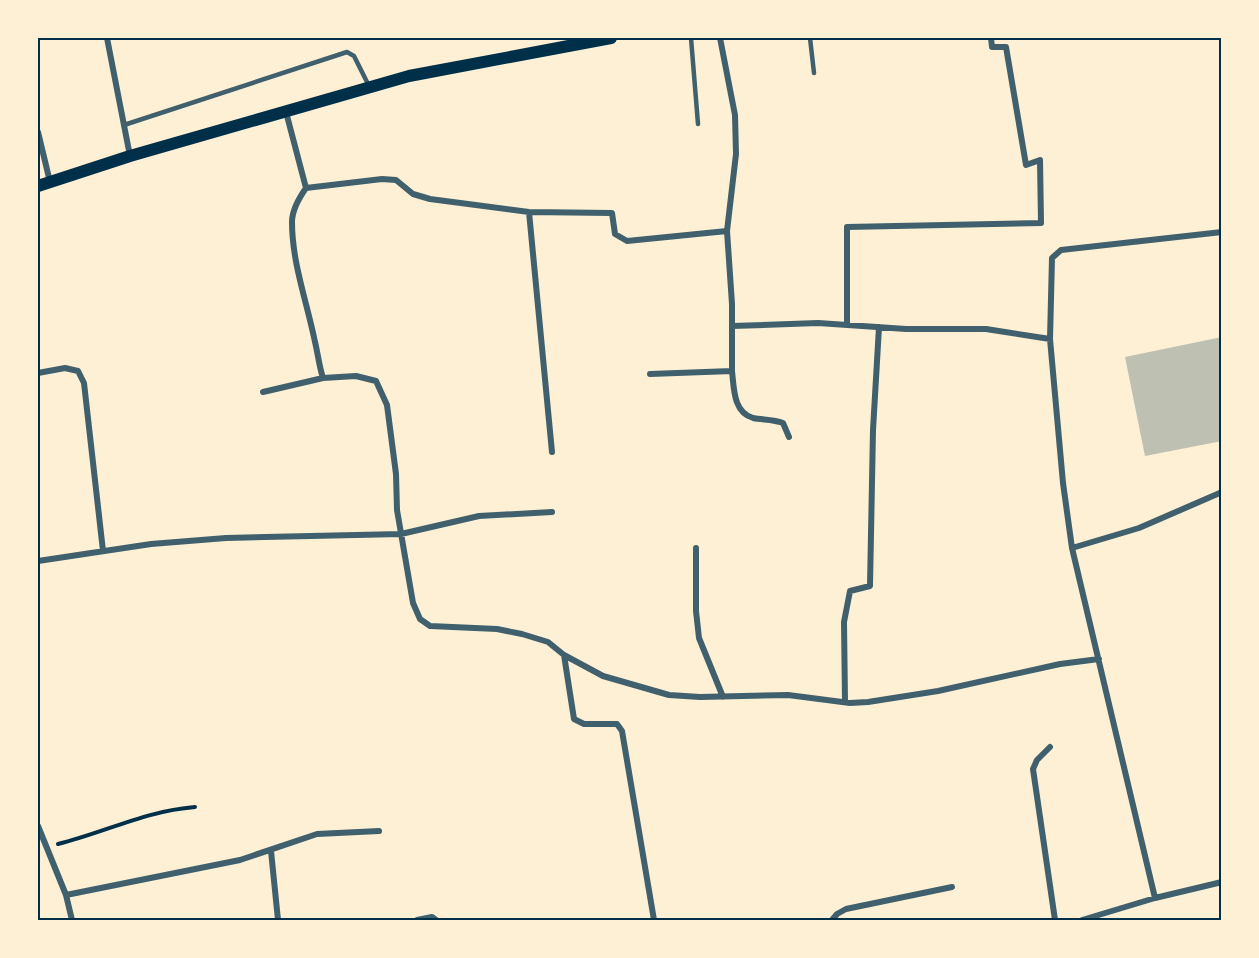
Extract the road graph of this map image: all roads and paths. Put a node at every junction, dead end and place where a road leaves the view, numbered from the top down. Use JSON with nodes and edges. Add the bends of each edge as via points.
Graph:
{"nodes":[{"id":1,"x":107,"y":38,"type":"edge"},
{"id":2,"x":611,"y":38,"type":"edge"},
{"id":3,"x":691,"y":38,"type":"edge"},
{"id":4,"x":720,"y":38,"type":"edge"},
{"id":5,"x":810,"y":38,"type":"edge"},
{"id":6,"x":991,"y":38,"type":"edge"},
{"id":7,"x":814,"y":73,"type":"dead end"},
{"id":8,"x":369,"y":86,"type":"junction"},
{"id":9,"x":285,"y":110,"type":"junction"},
{"id":10,"x":698,"y":124,"type":"dead end"},
{"id":11,"x":124,"y":125,"type":"junction"},
{"id":12,"x":38,"y":132,"type":"edge"},
{"id":13,"x":130,"y":156,"type":"junction"},
{"id":14,"x":50,"y":182,"type":"junction"},
{"id":15,"x":38,"y":186,"type":"edge"},
{"id":16,"x":306,"y":188,"type":"junction"},
{"id":17,"x":529,"y":212,"type":"junction"},
{"id":18,"x":727,"y":231,"type":"junction"},
{"id":19,"x":1221,"y":232,"type":"edge"},
{"id":20,"x":847,"y":324,"type":"junction"},
{"id":21,"x":732,"y":326,"type":"junction"},
{"id":22,"x":879,"y":327,"type":"junction"},
{"id":23,"x":1050,"y":339,"type":"junction"},
{"id":24,"x":732,"y":371,"type":"junction"},
{"id":25,"x":38,"y":373,"type":"edge"},
{"id":26,"x":650,"y":374,"type":"dead end"},
{"id":27,"x":323,"y":378,"type":"junction"},
{"id":28,"x":262,"y":392,"type":"dead end"},
{"id":29,"x":789,"y":437,"type":"dead end"},
{"id":30,"x":552,"y":452,"type":"dead end"},
{"id":31,"x":1221,"y":492,"type":"edge"},
{"id":32,"x":552,"y":512,"type":"dead end"},
{"id":33,"x":400,"y":534,"type":"junction"},
{"id":34,"x":696,"y":548,"type":"dead end"},
{"id":35,"x":1072,"y":548,"type":"junction"},
{"id":36,"x":103,"y":551,"type":"junction"},
{"id":37,"x":38,"y":561,"type":"edge"},
{"id":38,"x":564,"y":656,"type":"junction"},
{"id":39,"x":1099,"y":659,"type":"junction"},
{"id":40,"x":723,"y":697,"type":"junction"},
{"id":41,"x":845,"y":702,"type":"junction"},
{"id":42,"x":1050,"y":747,"type":"dead end"},
{"id":43,"x":195,"y":807,"type":"dead end"},
{"id":44,"x":38,"y":826,"type":"edge"},
{"id":45,"x":379,"y":831,"type":"dead end"},
{"id":46,"x":40,"y":838,"type":"edge"},
{"id":47,"x":46,"y":847,"type":"junction"},
{"id":48,"x":271,"y":851,"type":"junction"},
{"id":49,"x":1221,"y":882,"type":"edge"},
{"id":50,"x":952,"y":887,"type":"dead end"},
{"id":51,"x":66,"y":895,"type":"junction"},
{"id":52,"x":1155,"y":898,"type":"junction"},
{"id":53,"x":72,"y":921,"type":"edge"},
{"id":54,"x":278,"y":921,"type":"edge"},
{"id":55,"x":417,"y":921,"type":"edge"},
{"id":56,"x":436,"y":921,"type":"edge"},
{"id":57,"x":654,"y":921,"type":"edge"},
{"id":58,"x":832,"y":921,"type":"edge"},
{"id":59,"x":1055,"y":921,"type":"edge"},
{"id":60,"x":1082,"y":921,"type":"edge"}],
"edges":[{"from":1,"to":11,"type":"street"},
{"from":2,"to":8,"type":"main road"},
{"from":3,"to":10,"type":"lane"},
{"from":4,"to":18,"type":"street","via":[[735,115],[736,154]]},
{"from":5,"to":7,"type":"lane"},
{"from":6,"to":20,"type":"street","via":[[992,47],[1006,47],[1026,165],[1040,160],[1041,223],[847,227]]},
{"from":8,"to":9,"type":"main road"},
{"from":8,"to":11,"type":"lane","via":[[354,56],[347,52]]},
{"from":9,"to":13,"type":"main road"},
{"from":9,"to":16,"type":"street"},
{"from":11,"to":13,"type":"street"},
{"from":12,"to":14,"type":"street"},
{"from":13,"to":14,"type":"main road"},
{"from":14,"to":15,"type":"main road"},
{"from":16,"to":17,"type":"street","via":[[396,180],[413,194],[430,200]]},
{"from":16,"to":27,"type":"street","via":[[291,220],[300,286]]},
{"from":17,"to":18,"type":"street","via":[[612,213],[615,234],[627,241]]},
{"from":17,"to":30,"type":"street"},
{"from":18,"to":21,"type":"street"},
{"from":19,"to":23,"type":"street","via":[[1058,252],[1052,258]]},
{"from":20,"to":21,"type":"street"},
{"from":20,"to":22,"type":"street"},
{"from":21,"to":24,"type":"street"},
{"from":22,"to":23,"type":"street","via":[[986,329]]},
{"from":22,"to":41,"type":"street","via":[[870,586],[850,591],[844,622]]},
{"from":23,"to":35,"type":"street"},
{"from":24,"to":26,"type":"street"},
{"from":24,"to":29,"type":"street","via":[[740,409],[754,418],[783,423]]},
{"from":25,"to":36,"type":"street","via":[[65,368],[78,371],[84,383]]},
{"from":27,"to":28,"type":"street"},
{"from":27,"to":33,"type":"street","via":[[356,376],[376,381],[387,405]]},
{"from":31,"to":35,"type":"street","via":[[1139,528]]},
{"from":32,"to":33,"type":"street","via":[[479,516]]},
{"from":33,"to":36,"type":"street","via":[[226,538]]},
{"from":33,"to":38,"type":"street","via":[[413,603],[420,619],[430,626],[522,634],[548,642]]},
{"from":34,"to":40,"type":"street","via":[[699,638]]},
{"from":35,"to":39,"type":"street"},
{"from":36,"to":37,"type":"street"},
{"from":38,"to":40,"type":"street","via":[[603,676],[669,694]]},
{"from":38,"to":57,"type":"street","via":[[574,719],[584,724],[617,724],[622,731]]},
{"from":39,"to":41,"type":"street","via":[[938,691]]},
{"from":39,"to":52,"type":"street"},
{"from":40,"to":41,"type":"street","via":[[803,696]]},
{"from":42,"to":59,"type":"street","via":[[1033,769]]},
{"from":43,"to":47,"type":"path","via":[[148,814],[99,834]]},
{"from":44,"to":46,"type":"street"},
{"from":45,"to":48,"type":"street","via":[[317,834]]},
{"from":46,"to":47,"type":"street"},
{"from":47,"to":51,"type":"street"},
{"from":48,"to":51,"type":"street"},
{"from":48,"to":54,"type":"street"},
{"from":49,"to":52,"type":"street"},
{"from":50,"to":58,"type":"street","via":[[846,909]]},
{"from":51,"to":53,"type":"street"},
{"from":52,"to":60,"type":"street"},
{"from":55,"to":56,"type":"street","via":[[432,917]]}]}
